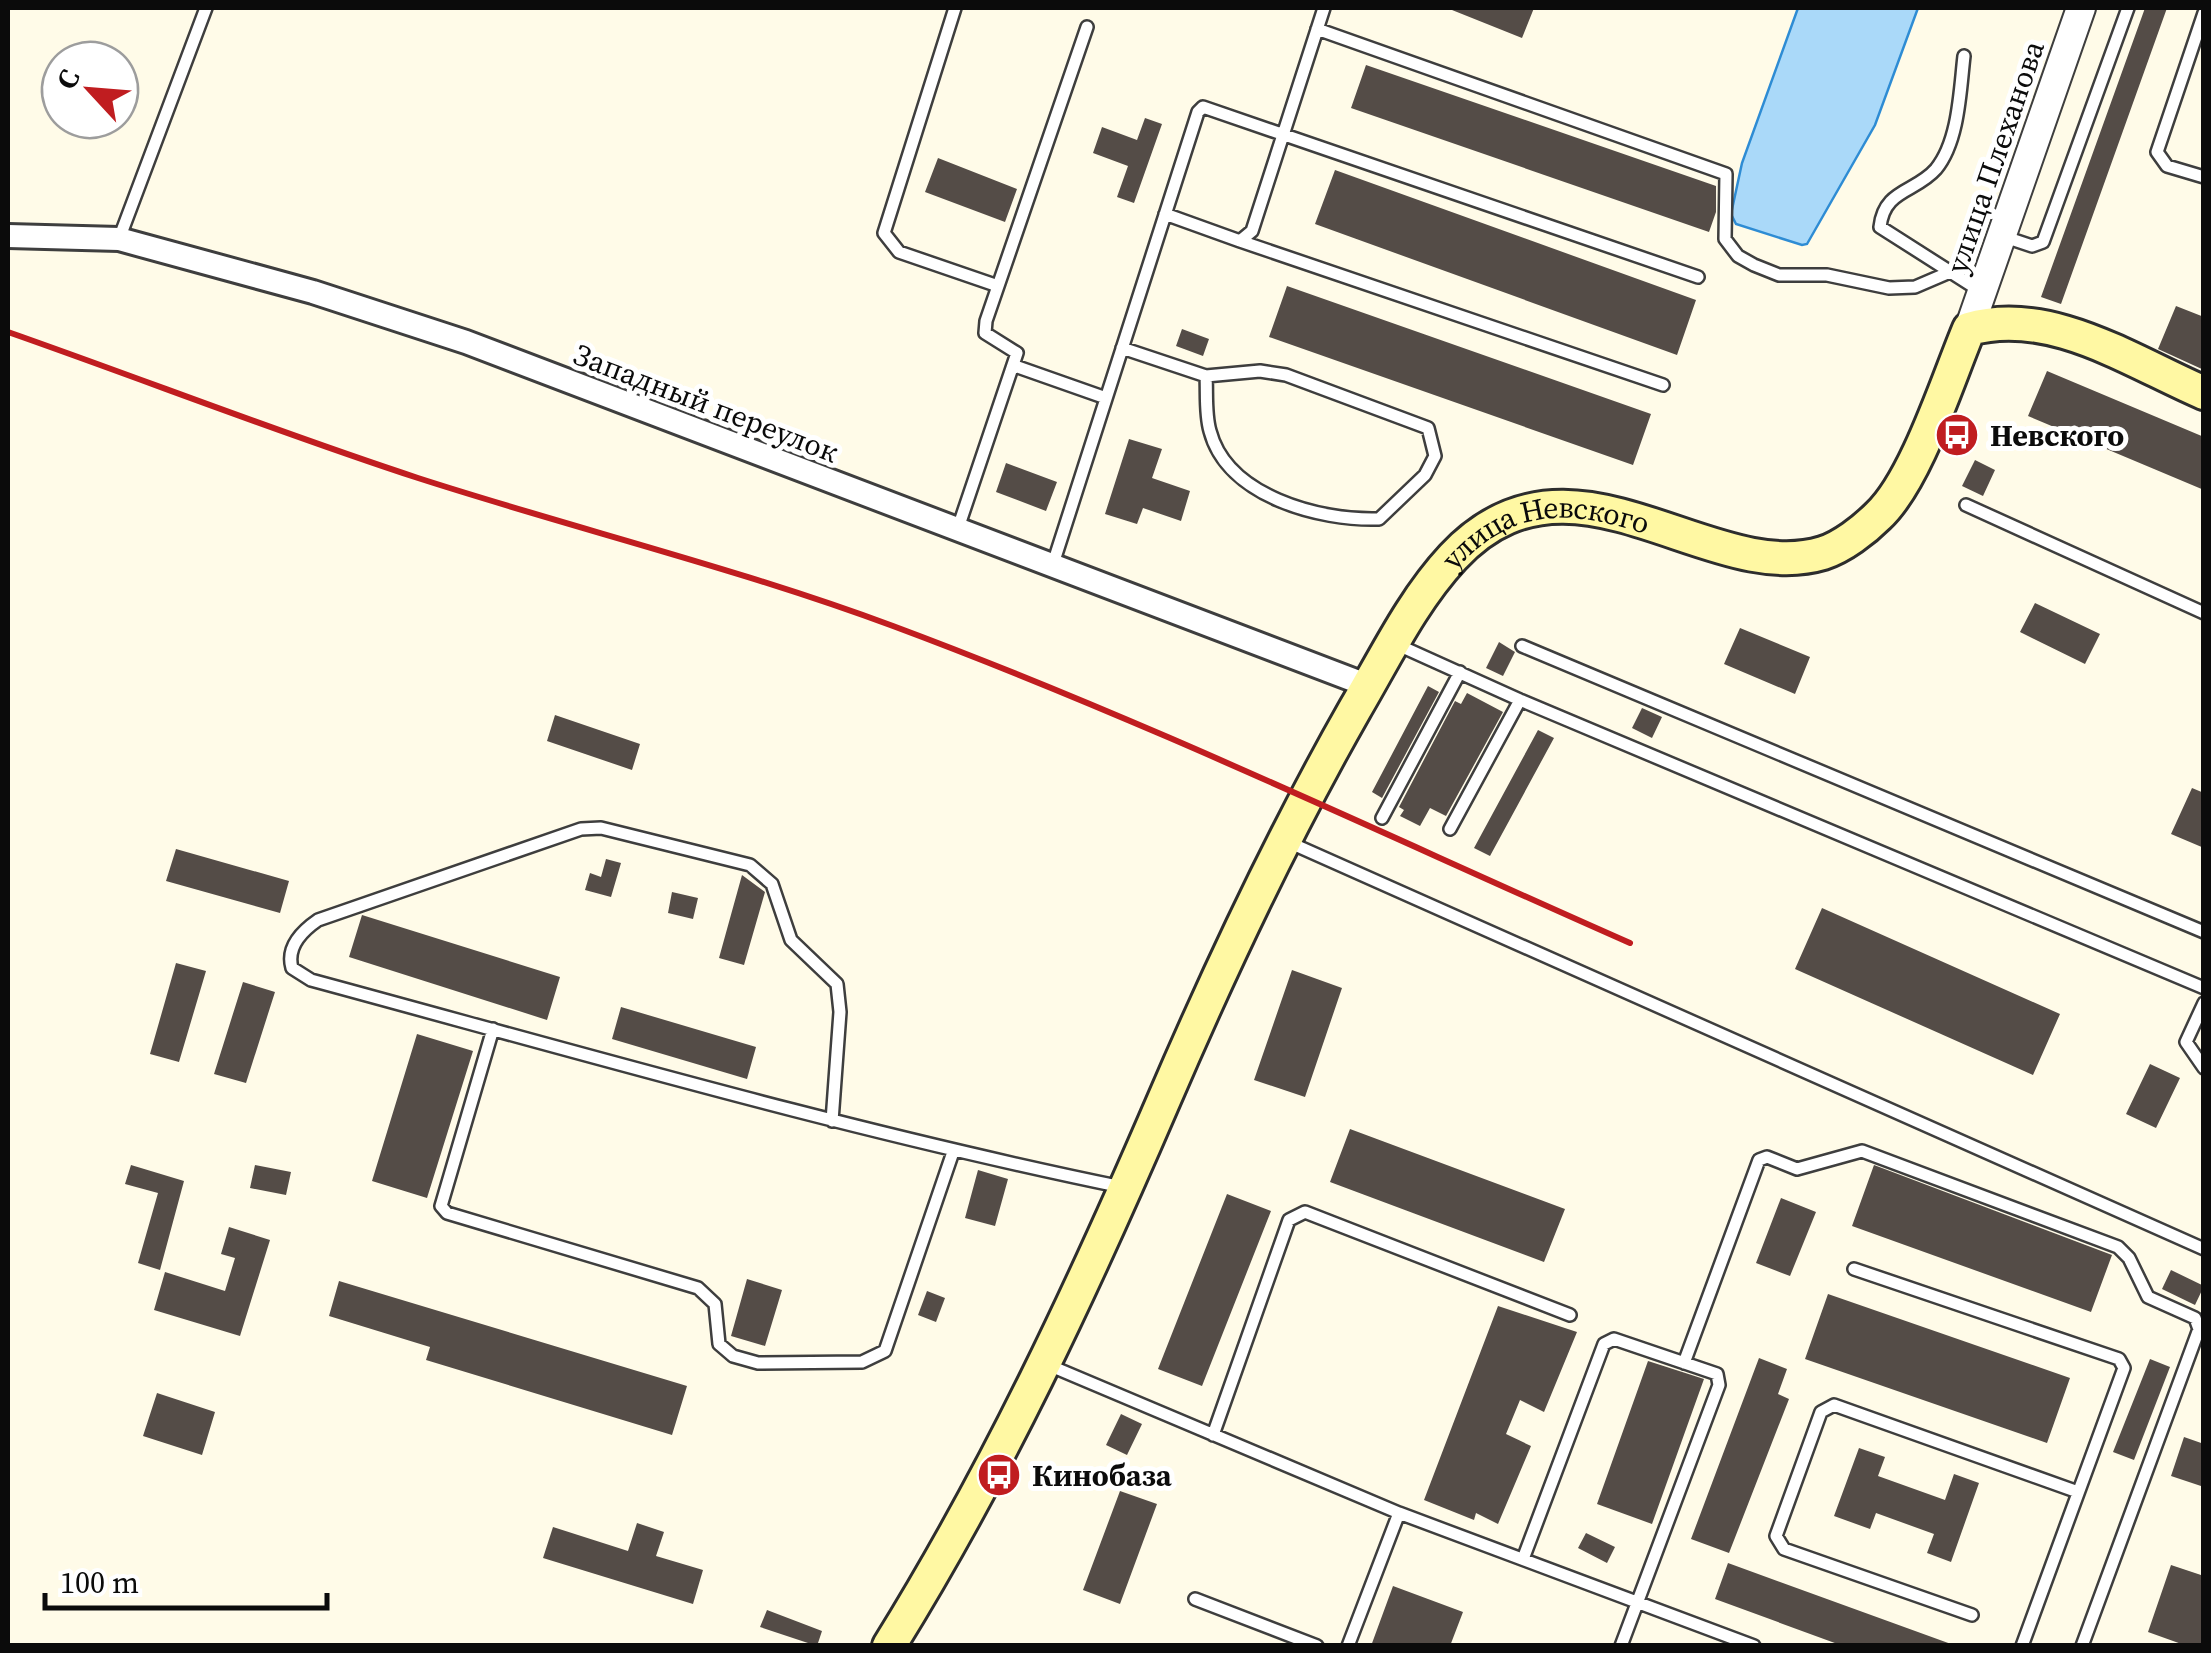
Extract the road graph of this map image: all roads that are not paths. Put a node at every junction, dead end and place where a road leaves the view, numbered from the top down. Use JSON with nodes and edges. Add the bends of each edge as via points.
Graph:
{"nodes":[{"id":1,"x":206,"y":8,"type":"edge"},
{"id":2,"x":956,"y":8,"type":"edge"},
{"id":3,"x":1324,"y":8,"type":"edge"},
{"id":4,"x":2081,"y":8,"type":"edge"},
{"id":5,"x":2128,"y":8,"type":"edge"},
{"id":6,"x":2204,"y":13,"type":"edge"},
{"id":7,"x":1087,"y":27,"type":"dead end"},
{"id":8,"x":1317,"y":29,"type":"junction"},
{"id":9,"x":1964,"y":56,"type":"dead end"},
{"id":10,"x":1283,"y":132,"type":"junction"},
{"id":11,"x":2204,"y":177,"type":"edge"},
{"id":12,"x":1165,"y":214,"type":"junction"},
{"id":13,"x":8,"y":236,"type":"edge"},
{"id":14,"x":2002,"y":236,"type":"junction"},
{"id":15,"x":118,"y":239,"type":"junction"},
{"id":16,"x":1240,"y":242,"type":"junction"},
{"id":17,"x":1950,"y":272,"type":"junction"},
{"id":18,"x":1698,"y":277,"type":"dead end"},
{"id":19,"x":998,"y":286,"type":"junction"},
{"id":20,"x":1982,"y":292,"type":"junction"},
{"id":21,"x":1969,"y":328,"type":"junction"},
{"id":22,"x":1122,"y":348,"type":"junction"},
{"id":23,"x":1015,"y":366,"type":"junction"},
{"id":24,"x":1206,"y":376,"type":"junction"},
{"id":25,"x":1663,"y":385,"type":"dead end"},
{"id":26,"x":2204,"y":393,"type":"edge"},
{"id":27,"x":1106,"y":398,"type":"junction"},
{"id":28,"x":1966,"y":505,"type":"dead end"},
{"id":29,"x":958,"y":531,"type":"junction"},
{"id":30,"x":1052,"y":566,"type":"junction"},
{"id":31,"x":2204,"y":613,"type":"edge"},
{"id":32,"x":1394,"y":643,"type":"junction"},
{"id":33,"x":1522,"y":646,"type":"dead end"},
{"id":34,"x":1460,"y":672,"type":"junction"},
{"id":35,"x":1369,"y":686,"type":"junction"},
{"id":36,"x":1520,"y":700,"type":"junction"},
{"id":37,"x":1382,"y":818,"type":"dead end"},
{"id":38,"x":1450,"y":830,"type":"dead end"},
{"id":39,"x":1282,"y":840,"type":"junction"},
{"id":40,"x":2204,"y":932,"type":"edge"},
{"id":41,"x":2204,"y":988,"type":"edge"},
{"id":42,"x":2204,"y":1002,"type":"edge"},
{"id":43,"x":493,"y":1029,"type":"junction"},
{"id":44,"x":2204,"y":1068,"type":"edge"},
{"id":45,"x":832,"y":1122,"type":"junction"},
{"id":46,"x":953,"y":1152,"type":"junction"},
{"id":47,"x":1126,"y":1188,"type":"junction"},
{"id":48,"x":2204,"y":1249,"type":"edge"},
{"id":49,"x":1854,"y":1269,"type":"dead end"},
{"id":50,"x":1570,"y":1315,"type":"dead end"},
{"id":51,"x":1684,"y":1363,"type":"junction"},
{"id":52,"x":1046,"y":1364,"type":"junction"},
{"id":53,"x":1214,"y":1435,"type":"junction"},
{"id":54,"x":2078,"y":1492,"type":"junction"},
{"id":55,"x":1399,"y":1513,"type":"junction"},
{"id":56,"x":1523,"y":1559,"type":"junction"},
{"id":57,"x":1195,"y":1599,"type":"dead end"},
{"id":58,"x":1638,"y":1604,"type":"junction"},
{"id":59,"x":1972,"y":1615,"type":"dead end"},
{"id":60,"x":889,"y":1646,"type":"edge"},
{"id":61,"x":1317,"y":1646,"type":"edge"},
{"id":62,"x":1348,"y":1646,"type":"edge"},
{"id":63,"x":1621,"y":1646,"type":"edge"},
{"id":64,"x":1754,"y":1646,"type":"edge"},
{"id":65,"x":2022,"y":1646,"type":"edge"},
{"id":66,"x":2082,"y":1646,"type":"edge"}],
"edges":[{"from":1,"to":15,"type":"lane"},
{"from":2,"to":19,"type":"lane","via":[[884,234],[899,252]]},
{"from":3,"to":8,"type":"lane"},
{"from":4,"to":14,"type":"street","name":"улица Плеханова"},
{"from":5,"to":14,"type":"lane","via":[[2043,242],[2032,246]]},
{"from":6,"to":11,"type":"lane","via":[[2157,152],[2167,166]]},
{"from":7,"to":19,"type":"lane"},
{"from":8,"to":10,"type":"lane"},
{"from":8,"to":17,"type":"lane","via":[[1716,168],[1726,174],[1724,239],[1738,256],[1779,275],[1914,288]]},
{"from":9,"to":17,"type":"lane","via":[[1957,115],[1942,158],[1882,208],[1880,226]]},
{"from":10,"to":12,"type":"lane","via":[[1203,107]]},
{"from":10,"to":16,"type":"lane","via":[[1252,232]]},
{"from":10,"to":18,"type":"lane"},
{"from":12,"to":16,"type":"lane"},
{"from":12,"to":22,"type":"lane"},
{"from":13,"to":15,"type":"street","name":"Западный переулок"},
{"from":14,"to":20,"type":"street","name":"улица Плеханова"},
{"from":15,"to":29,"type":"street","name":"Западный переулок","via":[[466,342]]},
{"from":16,"to":25,"type":"lane"},
{"from":17,"to":20,"type":"lane"},
{"from":19,"to":23,"type":"lane","via":[[985,333],[1009,344],[1017,354]]},
{"from":20,"to":21,"type":"street","name":"улица Плеханова"},
{"from":21,"to":26,"type":"main road","via":[[2000,320],[2045,326]]},
{"from":21,"to":32,"type":"main road","name":"улица Невского","via":[[1901,486],[1881,514],[1826,552],[1759,554],[1599,510],[1529,512],[1457,552]]},
{"from":22,"to":24,"type":"lane"},
{"from":22,"to":27,"type":"lane"},
{"from":23,"to":27,"type":"lane"},
{"from":23,"to":29,"type":"lane"},
{"from":24,"to":24,"type":"lane","via":[[1209,429],[1228,467],[1247,484],[1308,509],[1378,519],[1425,475],[1435,456],[1428,428],[1286,374]]},
{"from":27,"to":30,"type":"lane"},
{"from":28,"to":31,"type":"lane"},
{"from":29,"to":30,"type":"street","name":"Западный переулок"},
{"from":30,"to":35,"type":"street","name":"Западный переулок"},
{"from":32,"to":34,"type":"lane"},
{"from":32,"to":35,"type":"main road","name":"улица Невского"},
{"from":33,"to":40,"type":"lane"},
{"from":34,"to":36,"type":"lane"},
{"from":34,"to":37,"type":"lane"},
{"from":35,"to":39,"type":"main road","name":"улица Невского"},
{"from":36,"to":38,"type":"lane"},
{"from":36,"to":41,"type":"lane"},
{"from":39,"to":47,"type":"main road","name":"улица Невского"},
{"from":39,"to":48,"type":"lane"},
{"from":42,"to":44,"type":"lane","via":[[2186,1042]]},
{"from":43,"to":45,"type":"lane"},
{"from":43,"to":45,"type":"lane","via":[[304,977],[292,968],[291,952],[318,920],[581,829],[750,865],[772,884],[791,940],[837,984]]},
{"from":43,"to":46,"type":"lane","via":[[442,1206],[447,1213],[698,1288],[715,1304],[719,1344],[747,1361],[862,1362],[885,1352]]},
{"from":45,"to":46,"type":"lane"},
{"from":46,"to":47,"type":"lane"},
{"from":47,"to":52,"type":"main road","name":"улица Невского"},
{"from":49,"to":54,"type":"lane","via":[[2119,1359],[2124,1368]]},
{"from":50,"to":53,"type":"lane","via":[[1305,1212],[1288,1220]]},
{"from":51,"to":56,"type":"lane","via":[[1614,1339],[1604,1344]]},
{"from":51,"to":58,"type":"lane","via":[[1717,1374],[1719,1384]]},
{"from":51,"to":66,"type":"lane","via":[[1759,1160],[1767,1157],[1797,1169],[1862,1151],[2118,1247],[2148,1296],[2195,1318],[2200,1329]]},
{"from":52,"to":53,"type":"lane"},
{"from":52,"to":60,"type":"main road","name":"улица Невского","via":[[962,1527]]},
{"from":53,"to":55,"type":"lane"},
{"from":54,"to":59,"type":"lane","via":[[1834,1405],[1821,1412],[1776,1536],[1784,1549]]},
{"from":54,"to":65,"type":"lane"},
{"from":55,"to":56,"type":"lane"},
{"from":55,"to":62,"type":"lane"},
{"from":56,"to":58,"type":"lane"},
{"from":57,"to":61,"type":"lane"},
{"from":58,"to":63,"type":"lane"},
{"from":58,"to":64,"type":"lane"}]}
